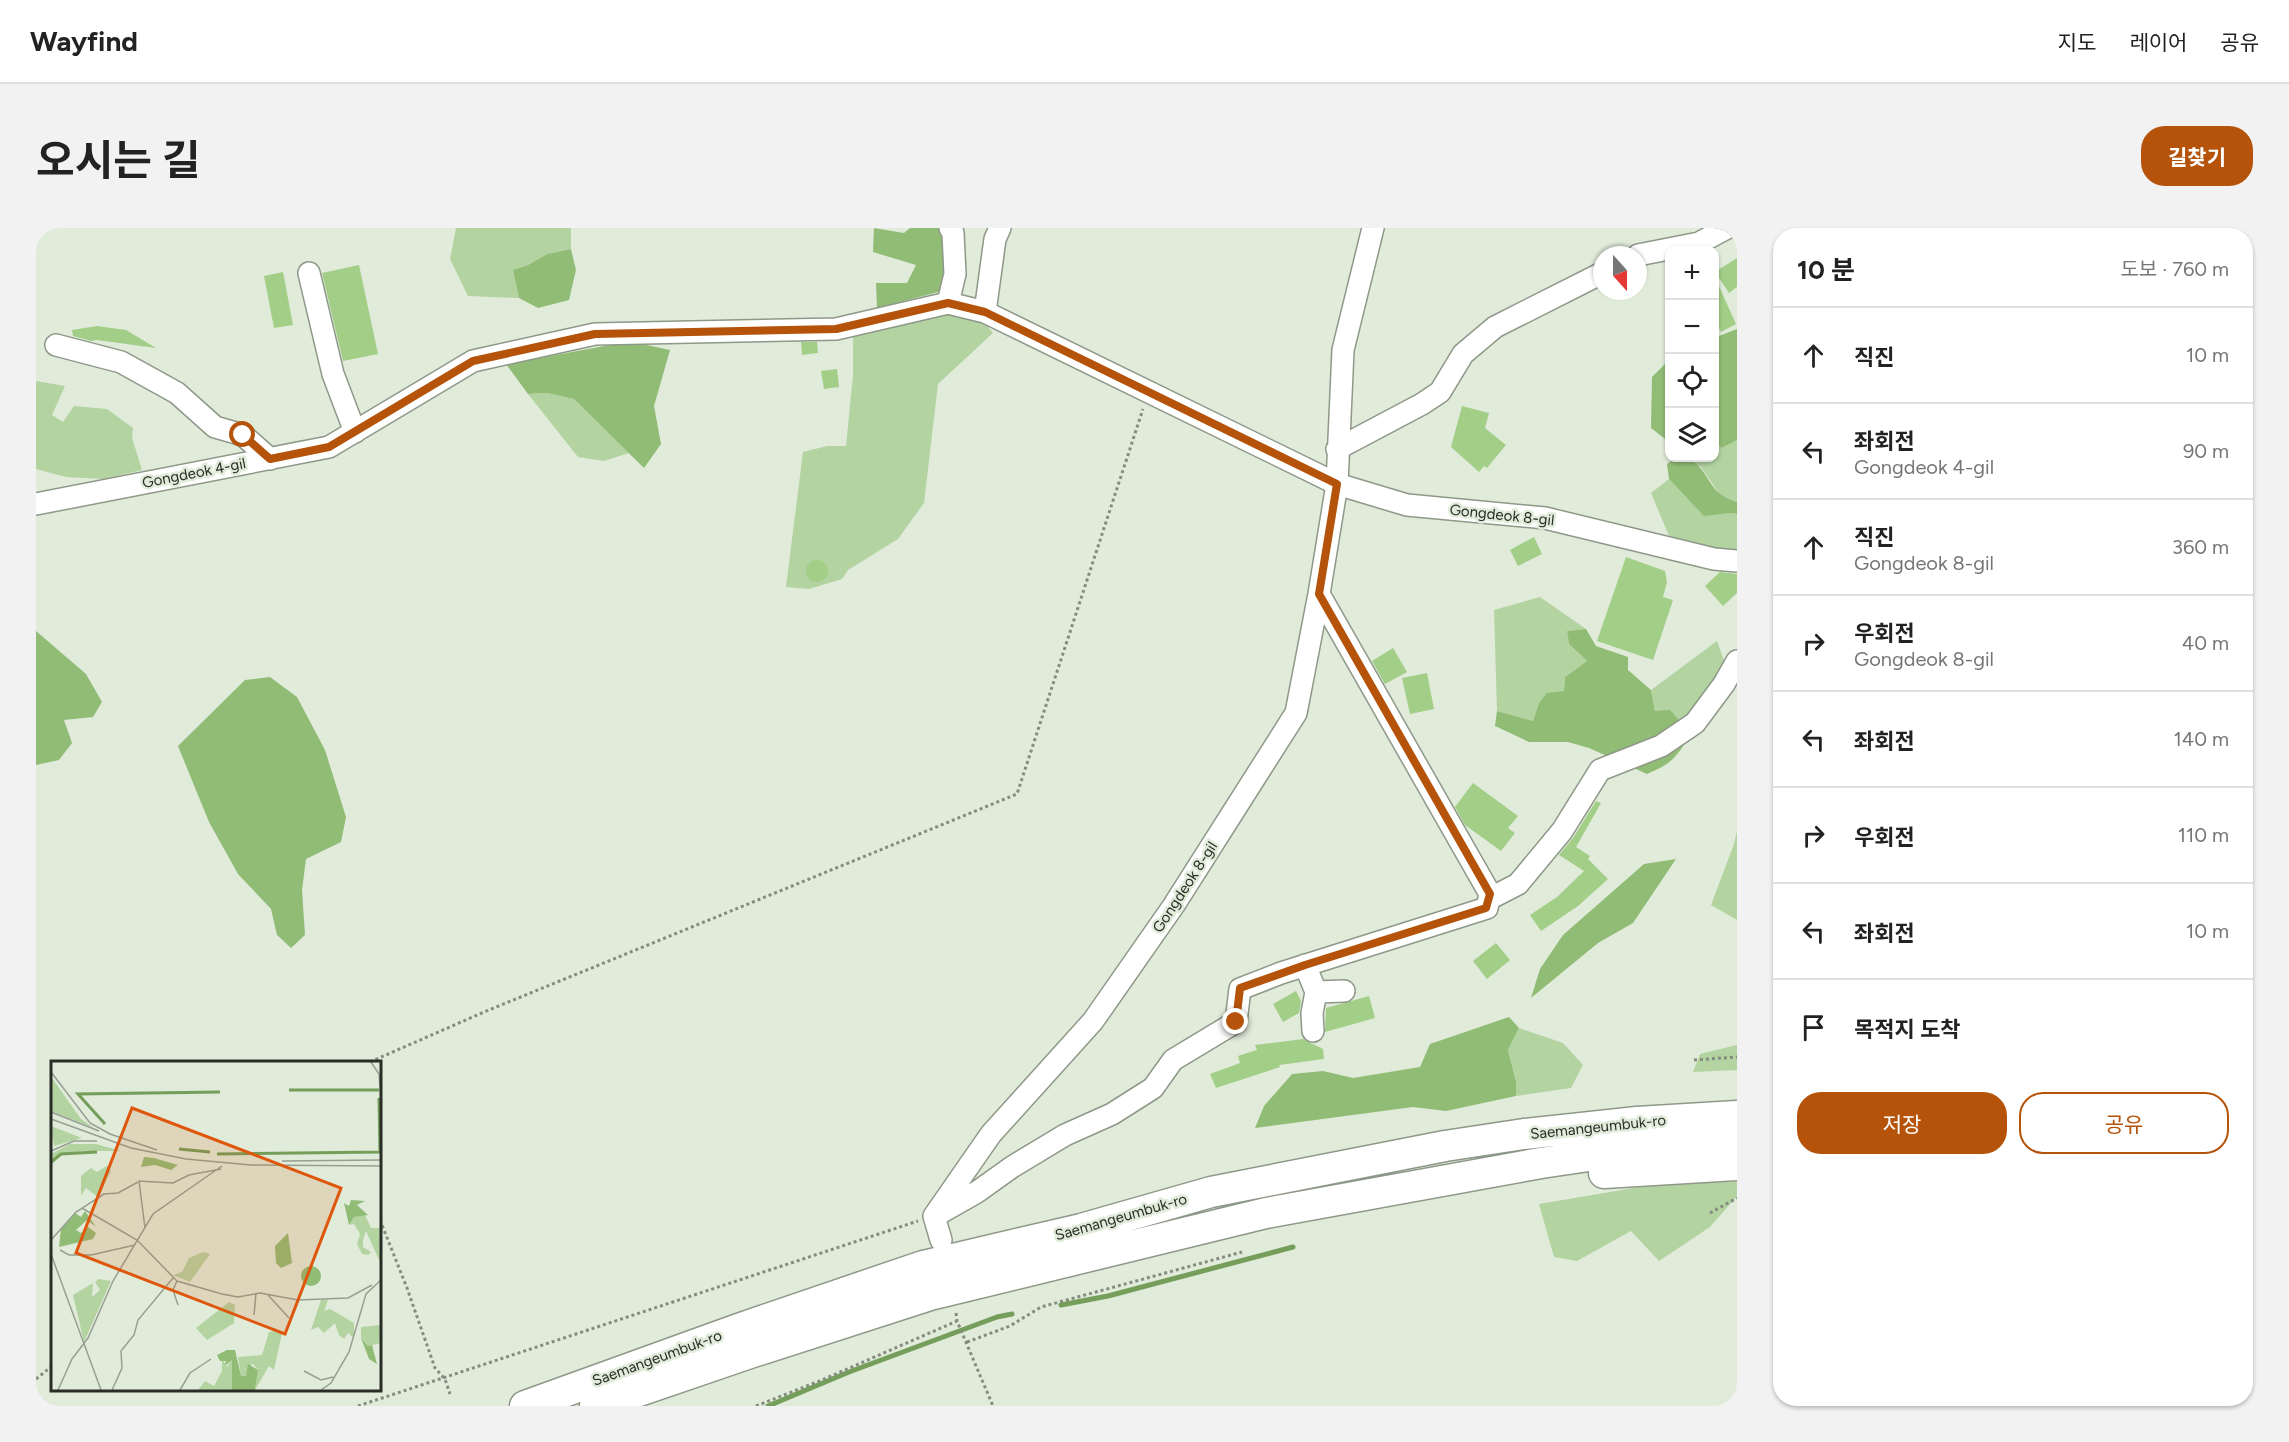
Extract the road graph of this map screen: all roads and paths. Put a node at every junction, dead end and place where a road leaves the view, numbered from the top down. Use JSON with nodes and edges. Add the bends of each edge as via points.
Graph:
{"nodes":[{"id":1,"x":950,"y":228,"type":"edge"},
{"id":2,"x":1000,"y":228,"type":"edge"},
{"id":3,"x":1372,"y":228,"type":"edge"},
{"id":4,"x":1727,"y":228,"type":"edge"},
{"id":5,"x":1647,"y":253,"type":"edge"},
{"id":6,"x":309,"y":273,"type":"dead end"},
{"id":7,"x":1593,"y":278,"type":"edge"},
{"id":8,"x":948,"y":303,"type":"junction"},
{"id":9,"x":985,"y":312,"type":"junction"},
{"id":10,"x":56,"y":345,"type":"dead end"},
{"id":11,"x":473,"y":361,"type":"joint"},
{"id":12,"x":1149,"y":392,"type":"junction"},
{"id":13,"x":355,"y":432,"type":"junction"},
{"id":14,"x":1337,"y":449,"type":"junction"},
{"id":15,"x":270,"y":459,"type":"junction"},
{"id":16,"x":1337,"y":484,"type":"junction"},
{"id":17,"x":36,"y":504,"type":"edge"},
{"id":18,"x":1737,"y":561,"type":"edge"},
{"id":19,"x":1319,"y":594,"type":"junction"},
{"id":20,"x":1737,"y":661,"type":"edge"},
{"id":21,"x":1489,"y":899,"type":"junction"},
{"id":22,"x":1305,"y":965,"type":"junction"},
{"id":23,"x":1344,"y":991,"type":"dead end"},
{"id":24,"x":1316,"y":993,"type":"junction"},
{"id":25,"x":1313,"y":1031,"type":"dead end"},
{"id":26,"x":1737,"y":1056,"type":"edge"},
{"id":27,"x":1694,"y":1060,"type":"dead end"},
{"id":28,"x":372,"y":1061,"type":"edge"},
{"id":29,"x":1737,"y":1099,"type":"edge"},
{"id":30,"x":1737,"y":1116,"type":"edge"},
{"id":31,"x":1637,"y":1122,"type":"junction"},
{"id":32,"x":1737,"y":1140,"type":"edge"},
{"id":33,"x":1737,"y":1165,"type":"edge"},
{"id":34,"x":1442,"y":1182,"type":"junction"},
{"id":35,"x":1737,"y":1198,"type":"edge"},
{"id":36,"x":1710,"y":1213,"type":"dead end"},
{"id":37,"x":934,"y":1216,"type":"junction"},
{"id":38,"x":381,"y":1223,"type":"edge"},
{"id":39,"x":941,"y":1240,"type":"dead end"},
{"id":40,"x":1242,"y":1252,"type":"dead end"},
{"id":41,"x":955,"y":1309,"type":"dead end"},
{"id":42,"x":957,"y":1323,"type":"junction"},
{"id":43,"x":967,"y":1342,"type":"junction"},
{"id":44,"x":51,"y":1367,"type":"edge"},
{"id":45,"x":36,"y":1379,"type":"edge"},
{"id":46,"x":445,"y":1379,"type":"junction"},
{"id":47,"x":450,"y":1394,"type":"dead end"},
{"id":48,"x":596,"y":1399,"type":"edge"},
{"id":49,"x":358,"y":1406,"type":"edge"},
{"id":50,"x":507,"y":1406,"type":"edge"},
{"id":51,"x":525,"y":1406,"type":"edge"},
{"id":52,"x":756,"y":1406,"type":"edge"},
{"id":53,"x":993,"y":1406,"type":"edge"}],
"edges":[{"from":1,"to":8,"type":"street","via":[[955,274]]},
{"from":2,"to":9,"type":"street"},
{"from":3,"to":14,"type":"street","name":"Gongdeok 8-gil","via":[[1343,350]]},
{"from":4,"to":5,"type":"street","via":[[1699,243]]},
{"from":6,"to":13,"type":"street","via":[[333,374]]},
{"from":7,"to":14,"type":"street","via":[[1495,327],[1463,354],[1440,392]]},
{"from":8,"to":9,"type":"street","name":"Gongdeok 8-gil"},
{"from":8,"to":11,"type":"street","name":"Gongdeok 8-gil","via":[[836,329],[595,334]]},
{"from":9,"to":12,"type":"street","name":"Gongdeok 8-gil"},
{"from":10,"to":15,"type":"street","via":[[121,362],[177,393],[215,428],[243,435]]},
{"from":11,"to":13,"type":"street","name":"Gongdeok 4-gil"},
{"from":12,"to":16,"type":"street","name":"Gongdeok 8-gil"},
{"from":12,"to":28,"type":"path","via":[[1017,794]]},
{"from":13,"to":15,"type":"street","name":"Gongdeok 4-gil","via":[[329,447]]},
{"from":14,"to":16,"type":"street","name":"Gongdeok 8-gil"},
{"from":15,"to":17,"type":"street","name":"Gongdeok 4-gil"},
{"from":16,"to":18,"type":"street","name":"Gongdeok 8-gil","via":[[1407,505],[1545,518],[1714,559]]},
{"from":16,"to":19,"type":"street","name":"Gongdeok 8-gil"},
{"from":19,"to":21,"type":"street","via":[[1490,894]]},
{"from":19,"to":37,"type":"street","name":"Gongdeok 8-gil","via":[[1296,713],[1174,905],[1100,1012],[991,1134]]},
{"from":20,"to":21,"type":"street","via":[[1695,723],[1661,746],[1600,770],[1562,831],[1518,884]]},
{"from":21,"to":22,"type":"street","via":[[1486,908]]},
{"from":22,"to":24,"type":"street"},
{"from":22,"to":37,"type":"street","via":[[1240,988],[1236,1022],[1173,1060],[1153,1088],[1112,1114],[1065,1135]]},
{"from":23,"to":24,"type":"street"},
{"from":24,"to":25,"type":"street"},
{"from":26,"to":27,"type":"path"},
{"from":29,"to":31,"type":"highway"},
{"from":30,"to":31,"type":"highway","name":"Saemangeumbuk-ro"},
{"from":31,"to":48,"type":"highway","name":"Saemangeumbuk-ro","via":[[1445,1146],[1210,1192],[1081,1229],[923,1266]]},
{"from":32,"to":34,"type":"highway","name":"Saemangeumbuk-ro","via":[[1541,1162]]},
{"from":33,"to":34,"type":"highway"},
{"from":34,"to":48,"type":"highway","name":"Saemangeumbuk-ro","via":[[1266,1213],[930,1295]]},
{"from":35,"to":36,"type":"path"},
{"from":37,"to":39,"type":"street"},
{"from":37,"to":46,"type":"path"},
{"from":38,"to":46,"type":"path","via":[[435,1368]]},
{"from":40,"to":43,"type":"path","via":[[1041,1307],[1010,1326]]},
{"from":41,"to":42,"type":"path"},
{"from":42,"to":43,"type":"path"},
{"from":42,"to":52,"type":"path"},
{"from":43,"to":53,"type":"path"},
{"from":44,"to":45,"type":"path"},
{"from":46,"to":47,"type":"path"},
{"from":46,"to":49,"type":"path"},
{"from":48,"to":50,"type":"highway"},
{"from":48,"to":51,"type":"highway","name":"Saemangeumbuk-ro"}]}
